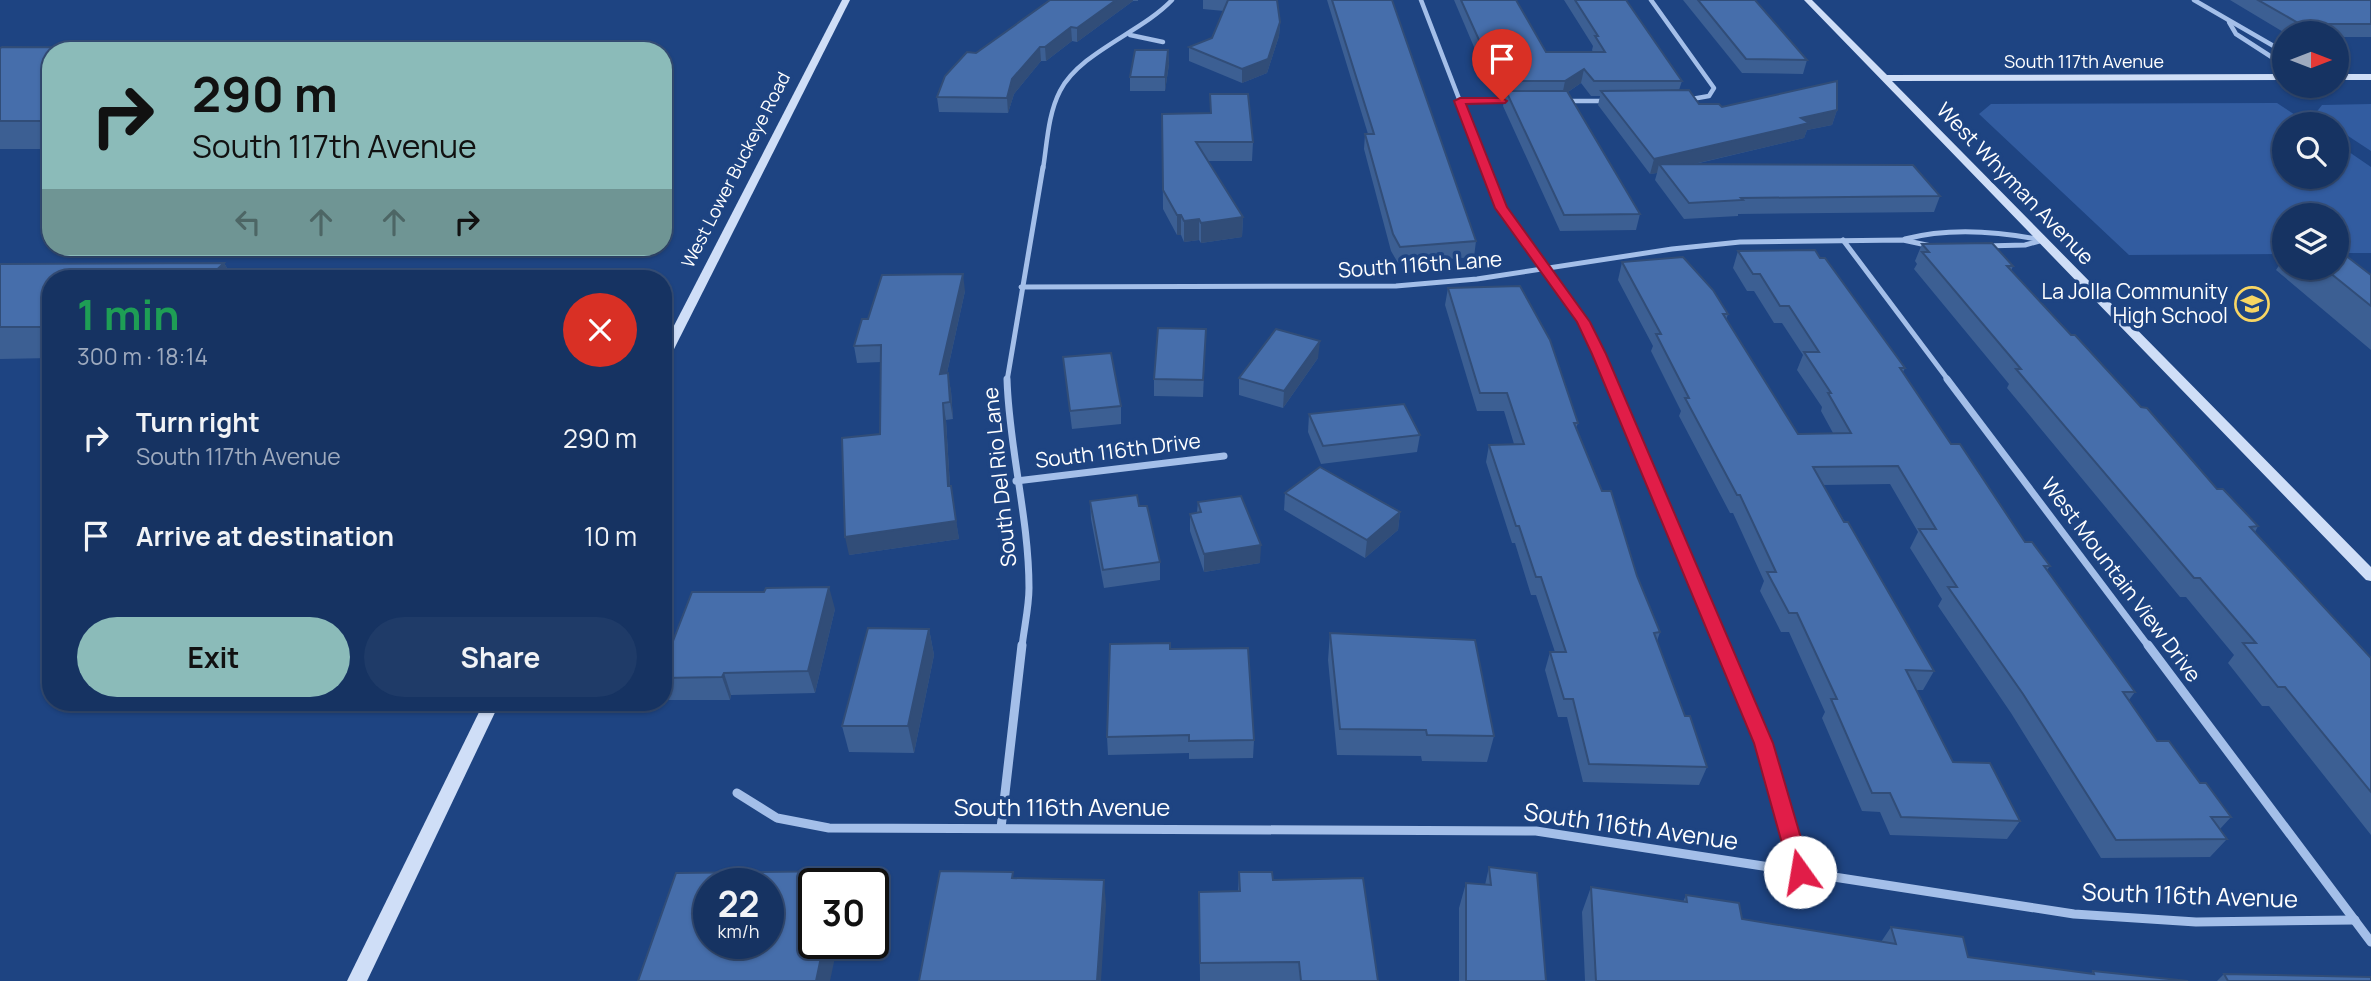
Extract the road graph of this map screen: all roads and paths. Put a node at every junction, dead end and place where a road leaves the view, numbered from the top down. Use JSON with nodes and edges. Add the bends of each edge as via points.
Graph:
{"nodes":[{"id":1,"x":846,"y":0,"type":"edge"},
{"id":2,"x":1172,"y":0,"type":"edge"},
{"id":3,"x":1421,"y":0,"type":"edge"},
{"id":4,"x":1651,"y":0,"type":"edge"},
{"id":5,"x":1808,"y":0,"type":"edge"},
{"id":6,"x":2194,"y":0,"type":"edge"},
{"id":7,"x":2229,"y":22,"type":"junction"},
{"id":8,"x":1130,"y":35,"type":"junction"},
{"id":9,"x":1163,"y":42,"type":"dead end"},
{"id":10,"x":2272,"y":45,"type":"edge"},
{"id":11,"x":2272,"y":57,"type":"edge"},
{"id":12,"x":2272,"y":77,"type":"edge"},
{"id":13,"x":2349,"y":77,"type":"edge"},
{"id":14,"x":2371,"y":77,"type":"edge"},
{"id":15,"x":1885,"y":78,"type":"junction"},
{"id":16,"x":1683,"y":100,"type":"edge"},
{"id":17,"x":1460,"y":101,"type":"junction"},
{"id":18,"x":1517,"y":101,"type":"edge"},
{"id":19,"x":1559,"y":101,"type":"edge"},
{"id":20,"x":1614,"y":101,"type":"edge"},
{"id":21,"x":1843,"y":240,"type":"junction"},
{"id":22,"x":1903,"y":240,"type":"junction"},
{"id":23,"x":2043,"y":240,"type":"junction"},
{"id":24,"x":1979,"y":246,"type":"edge"},
{"id":25,"x":1939,"y":247,"type":"edge"},
{"id":26,"x":1544,"y":269,"type":"junction"},
{"id":27,"x":1021,"y":287,"type":"junction"},
{"id":28,"x":672,"y":341,"type":"edge"},
{"id":29,"x":1224,"y":456,"type":"dead end"},
{"id":30,"x":1016,"y":481,"type":"junction"},
{"id":31,"x":2371,"y":576,"type":"edge"},
{"id":32,"x":488,"y":711,"type":"edge"},
{"id":33,"x":737,"y":793,"type":"dead end"},
{"id":34,"x":1001,"y":828,"type":"junction"},
{"id":35,"x":1800,"y":872,"type":"junction"},
{"id":36,"x":2355,"y":920,"type":"junction"},
{"id":37,"x":2371,"y":942,"type":"edge"},
{"id":38,"x":357,"y":981,"type":"edge"}],
"edges":[{"from":1,"to":28,"type":"street","name":"West Lower Buckeye Road"},
{"from":2,"to":8,"type":"street","name":"South Del Rio Lane"},
{"from":3,"to":17,"type":"street"},
{"from":4,"to":16,"type":"street","via":[[1712,83],[1714,93],[1709,96]]},
{"from":5,"to":15,"type":"street","name":"West Whyman Avenue"},
{"from":6,"to":7,"type":"street"},
{"from":7,"to":10,"type":"street"},
{"from":7,"to":11,"type":"street","via":[[2236,34]]},
{"from":8,"to":9,"type":"street"},
{"from":8,"to":27,"type":"street","name":"South Del Rio Lane","via":[[1075,73],[1056,97]]},
{"from":12,"to":15,"type":"street","name":"South 117th Avenue"},
{"from":13,"to":14,"type":"street"},
{"from":15,"to":23,"type":"street","name":"West Whyman Avenue"},
{"from":17,"to":18,"type":"street"},
{"from":17,"to":26,"type":"street","via":[[1501,208]]},
{"from":19,"to":20,"type":"street"},
{"from":21,"to":22,"type":"street","name":"South 116th Lane"},
{"from":21,"to":26,"type":"street","name":"South 116th Lane","via":[[1718,243]]},
{"from":21,"to":36,"type":"street","name":"West Mountain View Drive"},
{"from":22,"to":23,"type":"street","name":"South 116th Lane","via":[[2002,234]]},
{"from":22,"to":25,"type":"street","name":"South 116th Lane"},
{"from":23,"to":24,"type":"street"},
{"from":23,"to":31,"type":"street","name":"West Whyman Avenue"},
{"from":26,"to":27,"type":"street","name":"South 116th Lane","via":[[1384,286]]},
{"from":26,"to":35,"type":"street","via":[[1595,346],[1748,702],[1777,784]]},
{"from":27,"to":30,"type":"street","name":"South Del Rio Lane","via":[[1006,396]]},
{"from":29,"to":30,"type":"street","name":"South 116th Drive"},
{"from":30,"to":34,"type":"street","name":"South Del Rio Lane","via":[[1028,602]]},
{"from":32,"to":38,"type":"street"},
{"from":33,"to":34,"type":"street","name":"South 116th Avenue","via":[[777,818],[829,828]]},
{"from":34,"to":35,"type":"street","name":"South 116th Avenue","via":[[1536,831]]},
{"from":35,"to":36,"type":"street","name":"South 116th Avenue","via":[[2020,907],[2134,919]]},
{"from":36,"to":37,"type":"street","name":"West Mountain View Drive"}]}
